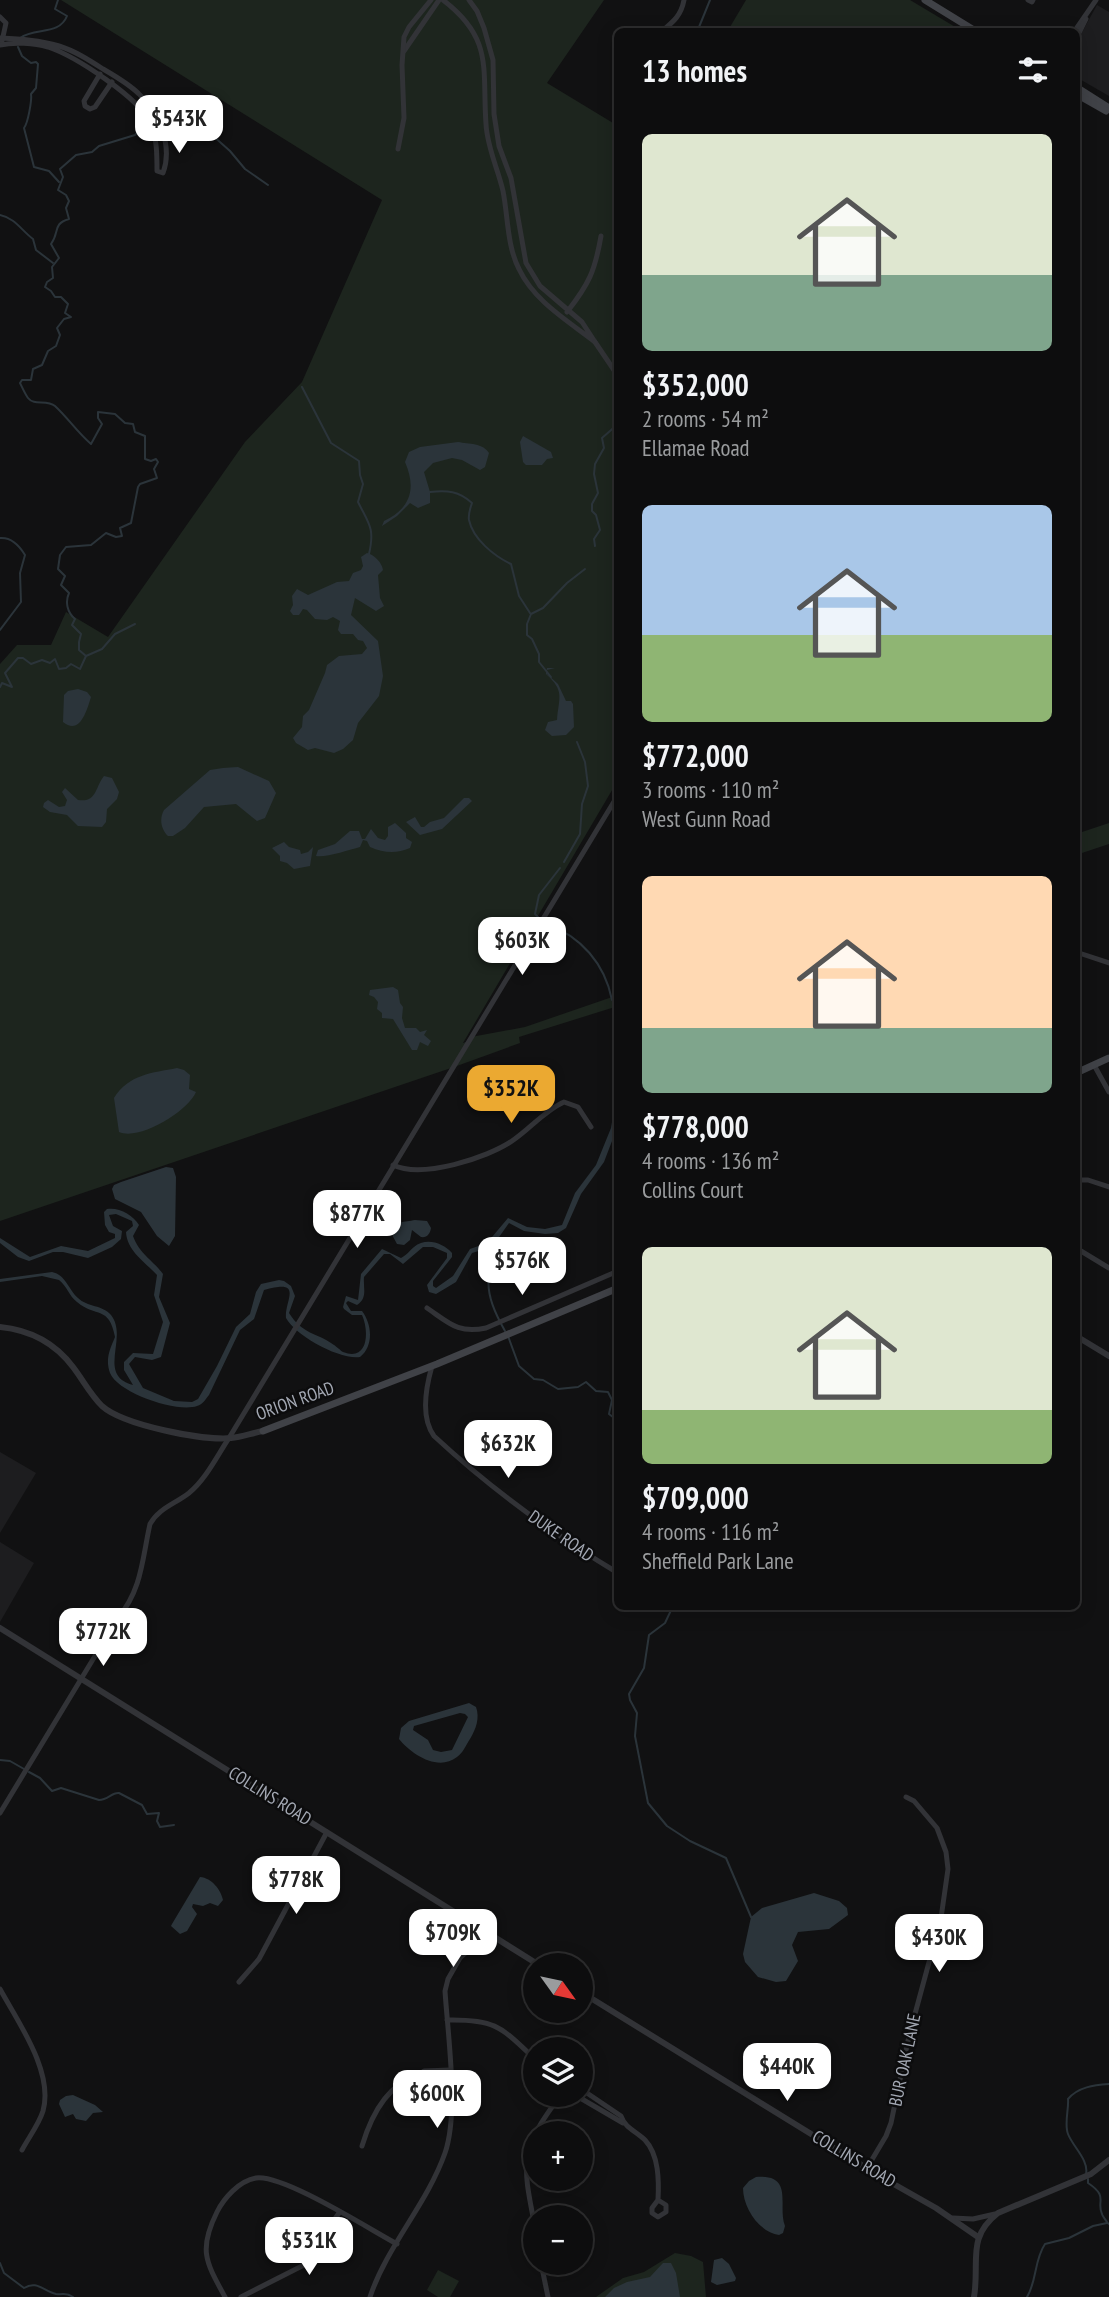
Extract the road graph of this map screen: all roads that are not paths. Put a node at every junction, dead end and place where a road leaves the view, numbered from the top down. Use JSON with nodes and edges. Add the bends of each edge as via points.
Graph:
{"nodes":[{"id":1,"x":431,"y":0,"type":"edge"},
{"id":2,"x":441,"y":0,"type":"edge"},
{"id":3,"x":469,"y":0,"type":"edge"},
{"id":4,"x":684,"y":0,"type":"edge"},
{"id":5,"x":925,"y":0,"type":"edge"},
{"id":6,"x":1028,"y":0,"type":"edge"},
{"id":7,"x":1033,"y":0,"type":"edge"},
{"id":8,"x":1096,"y":0,"type":"edge"},
{"id":9,"x":1090,"y":9,"type":"junction"},
{"id":10,"x":0,"y":17,"type":"edge"},
{"id":11,"x":665,"y":28,"type":"edge"},
{"id":12,"x":970,"y":28,"type":"edge"},
{"id":13,"x":1077,"y":28,"type":"edge"},
{"id":14,"x":1080,"y":30,"type":"edge"},
{"id":15,"x":487,"y":37,"type":"junction"},
{"id":16,"x":1,"y":41,"type":"edge"},
{"id":17,"x":477,"y":41,"type":"junction"},
{"id":18,"x":38,"y":43,"type":"junction"},
{"id":19,"x":403,"y":54,"type":"junction"},
{"id":20,"x":103,"y":69,"type":"junction"},
{"id":21,"x":99,"y":76,"type":"junction"},
{"id":22,"x":115,"y":77,"type":"junction"},
{"id":23,"x":111,"y":84,"type":"junction"},
{"id":24,"x":1080,"y":90,"type":"edge"},
{"id":25,"x":1080,"y":96,"type":"edge"},
{"id":26,"x":142,"y":97,"type":"junction"},
{"id":27,"x":136,"y":103,"type":"junction"},
{"id":28,"x":1109,"y":110,"type":"edge"},
{"id":29,"x":494,"y":118,"type":"junction"},
{"id":30,"x":486,"y":119,"type":"junction"},
{"id":31,"x":166,"y":142,"type":"junction"},
{"id":32,"x":155,"y":144,"type":"junction"},
{"id":33,"x":398,"y":149,"type":"dead end"},
{"id":34,"x":516,"y":210,"type":"junction"},
{"id":35,"x":506,"y":212,"type":"junction"},
{"id":36,"x":601,"y":236,"type":"dead end"},
{"id":37,"x":528,"y":267,"type":"junction"},
{"id":38,"x":520,"y":271,"type":"junction"},
{"id":39,"x":568,"y":310,"type":"junction"},
{"id":40,"x":563,"y":317,"type":"junction"},
{"id":41,"x":595,"y":342,"type":"junction"},
{"id":42,"x":614,"y":370,"type":"edge"},
{"id":43,"x":614,"y":802,"type":"edge"},
{"id":44,"x":1080,"y":953,"type":"edge"},
{"id":45,"x":1109,"y":963,"type":"edge"},
{"id":46,"x":1109,"y":1058,"type":"edge"},
{"id":47,"x":1094,"y":1065,"type":"junction"},
{"id":48,"x":1080,"y":1071,"type":"edge"},
{"id":49,"x":1109,"y":1092,"type":"edge"},
{"id":50,"x":591,"y":1127,"type":"dead end"},
{"id":51,"x":393,"y":1165,"type":"junction"},
{"id":52,"x":1080,"y":1180,"type":"edge"},
{"id":53,"x":1109,"y":1187,"type":"edge"},
{"id":54,"x":1080,"y":1250,"type":"edge"},
{"id":55,"x":1109,"y":1268,"type":"edge"},
{"id":56,"x":614,"y":1273,"type":"edge"},
{"id":57,"x":614,"y":1290,"type":"edge"},
{"id":58,"x":566,"y":1293,"type":"junction"},
{"id":59,"x":573,"y":1307,"type":"junction"},
{"id":60,"x":427,"y":1308,"type":"dead end"},
{"id":61,"x":0,"y":1327,"type":"edge"},
{"id":62,"x":486,"y":1328,"type":"junction"},
{"id":63,"x":1080,"y":1338,"type":"edge"},
{"id":64,"x":490,"y":1342,"type":"junction"},
{"id":65,"x":1109,"y":1356,"type":"edge"},
{"id":66,"x":432,"y":1366,"type":"junction"},
{"id":67,"x":263,"y":1431,"type":"joint"},
{"id":68,"x":229,"y":1438,"type":"junction"},
{"id":69,"x":614,"y":1571,"type":"edge"},
{"id":70,"x":0,"y":1628,"type":"edge"},
{"id":71,"x":81,"y":1680,"type":"junction"},
{"id":72,"x":906,"y":1797,"type":"dead end"},
{"id":73,"x":0,"y":1813,"type":"edge"},
{"id":74,"x":327,"y":1832,"type":"junction"},
{"id":75,"x":479,"y":1928,"type":"junction"},
{"id":76,"x":523,"y":1955,"type":"edge"},
{"id":77,"x":239,"y":1982,"type":"dead end"},
{"id":78,"x":0,"y":1989,"type":"edge"},
{"id":79,"x":593,"y":1999,"type":"edge"},
{"id":80,"x":447,"y":2020,"type":"junction"},
{"id":81,"x":523,"y":2048,"type":"edge"},
{"id":82,"x":450,"y":2073,"type":"junction"},
{"id":83,"x":593,"y":2097,"type":"edge"},
{"id":84,"x":593,"y":2106,"type":"edge"},
{"id":85,"x":551,"y":2107,"type":"edge"},
{"id":86,"x":623,"y":2123,"type":"junction"},
{"id":87,"x":362,"y":2146,"type":"dead end"},
{"id":88,"x":22,"y":2150,"type":"dead end"},
{"id":89,"x":1109,"y":2160,"type":"edge"},
{"id":90,"x":867,"y":2168,"type":"junction"},
{"id":91,"x":248,"y":2170,"type":"dead end"},
{"id":92,"x":251,"y":2180,"type":"junction"},
{"id":93,"x":658,"y":2200,"type":"dead end"},
{"id":94,"x":531,"y":2205,"type":"edge"},
{"id":95,"x":339,"y":2213,"type":"junction"},
{"id":96,"x":998,"y":2213,"type":"junction"},
{"id":97,"x":948,"y":2217,"type":"junction"},
{"id":98,"x":978,"y":2237,"type":"junction"},
{"id":99,"x":397,"y":2244,"type":"junction"},
{"id":100,"x":543,"y":2275,"type":"edge"},
{"id":101,"x":225,"y":2297,"type":"edge"},
{"id":102,"x":241,"y":2297,"type":"edge"},
{"id":103,"x":370,"y":2297,"type":"edge"},
{"id":104,"x":548,"y":2297,"type":"edge"},
{"id":105,"x":974,"y":2297,"type":"edge"}],
"edges":[{"from":1,"to":19,"type":"street","via":[[405,33]]},
{"from":2,"to":17,"type":"street","via":[[470,25]]},
{"from":2,"to":19,"type":"street"},
{"from":3,"to":15,"type":"street"},
{"from":4,"to":11,"type":"street","via":[[682,10]]},
{"from":5,"to":12,"type":"main road"},
{"from":6,"to":7,"type":"street"},
{"from":8,"to":9,"type":"street"},
{"from":9,"to":13,"type":"street"},
{"from":9,"to":14,"type":"street"},
{"from":10,"to":16,"type":"street","via":[[6,23]]},
{"from":15,"to":17,"type":"street"},
{"from":15,"to":29,"type":"street","via":[[493,60]]},
{"from":16,"to":18,"type":"street"},
{"from":17,"to":30,"type":"street","via":[[485,63]]},
{"from":18,"to":20,"type":"street","via":[[72,51]]},
{"from":18,"to":21,"type":"street"},
{"from":19,"to":33,"type":"street","via":[[404,118]]},
{"from":20,"to":21,"type":"street"},
{"from":20,"to":22,"type":"street"},
{"from":21,"to":23,"type":"street"},
{"from":21,"to":23,"type":"street","via":[[85,106],[96,107]]},
{"from":22,"to":23,"type":"street"},
{"from":22,"to":26,"type":"street"},
{"from":23,"to":27,"type":"street"},
{"from":24,"to":28,"type":"main road"},
{"from":25,"to":28,"type":"main road"},
{"from":26,"to":27,"type":"street"},
{"from":26,"to":31,"type":"street"},
{"from":27,"to":32,"type":"street","via":[[151,124]]},
{"from":29,"to":30,"type":"street"},
{"from":29,"to":34,"type":"street"},
{"from":30,"to":35,"type":"street"},
{"from":31,"to":32,"type":"street"},
{"from":31,"to":32,"type":"street","via":[[163,173],[156,172]]},
{"from":34,"to":35,"type":"street"},
{"from":34,"to":37,"type":"street"},
{"from":35,"to":38,"type":"street"},
{"from":36,"to":39,"type":"street","via":[[594,271]]},
{"from":37,"to":38,"type":"street"},
{"from":37,"to":39,"type":"street","via":[[540,286]]},
{"from":38,"to":40,"type":"street","via":[[535,293]]},
{"from":39,"to":40,"type":"street"},
{"from":39,"to":41,"type":"street"},
{"from":40,"to":41,"type":"street"},
{"from":41,"to":42,"type":"street"},
{"from":43,"to":51,"type":"street"},
{"from":44,"to":45,"type":"street"},
{"from":46,"to":47,"type":"main road"},
{"from":47,"to":48,"type":"main road"},
{"from":47,"to":49,"type":"street"},
{"from":50,"to":51,"type":"street","via":[[578,1107],[564,1102],[489,1154],[421,1170]]},
{"from":51,"to":68,"type":"street"},
{"from":52,"to":53,"type":"street"},
{"from":54,"to":55,"type":"street"},
{"from":56,"to":58,"type":"street"},
{"from":57,"to":59,"type":"main road","name":"ORION ROAD"},
{"from":58,"to":59,"type":"street"},
{"from":58,"to":62,"type":"street"},
{"from":59,"to":64,"type":"main road","name":"ORION ROAD"},
{"from":60,"to":62,"type":"street","via":[[457,1328]]},
{"from":61,"to":68,"type":"street","name":"ORION ROAD","via":[[23,1331],[52,1346],[95,1398],[119,1416],[198,1436]]},
{"from":62,"to":64,"type":"street"},
{"from":63,"to":65,"type":"street"},
{"from":64,"to":66,"type":"main road","name":"ORION ROAD"},
{"from":66,"to":67,"type":"main road","name":"ORION ROAD"},
{"from":66,"to":69,"type":"street","name":"DUKE ROAD","via":[[425,1411],[434,1436],[521,1507]]},
{"from":67,"to":68,"type":"street","name":"ORION ROAD"},
{"from":68,"to":71,"type":"street","via":[[201,1481],[162,1509],[150,1524],[134,1595]]},
{"from":70,"to":71,"type":"street","name":"COLLINS ROAD"},
{"from":71,"to":73,"type":"street"},
{"from":71,"to":74,"type":"street","name":"COLLINS ROAD"},
{"from":72,"to":90,"type":"street","name":"BUR OAK LANE","via":[[937,1828],[946,1852],[947,1888],[891,2123]]},
{"from":74,"to":75,"type":"street","name":"COLLINS ROAD"},
{"from":74,"to":77,"type":"street","via":[[259,1959]]},
{"from":75,"to":76,"type":"street","name":"COLLINS ROAD"},
{"from":75,"to":80,"type":"street","via":[[448,1979]]},
{"from":78,"to":88,"type":"street","via":[[45,2080],[42,2113]]},
{"from":79,"to":90,"type":"street","name":"COLLINS ROAD"},
{"from":80,"to":81,"type":"street","via":[[477,2019],[496,2026]]},
{"from":80,"to":82,"type":"street"},
{"from":82,"to":87,"type":"street","via":[[424,2071],[404,2080],[385,2098]]},
{"from":82,"to":99,"type":"street","via":[[452,2109],[445,2152]]},
{"from":83,"to":86,"type":"street","via":[[621,2116]]},
{"from":84,"to":86,"type":"street"},
{"from":85,"to":94,"type":"street","via":[[527,2153]]},
{"from":86,"to":93,"type":"street","via":[[646,2141],[657,2166]]},
{"from":89,"to":96,"type":"street","via":[[1091,2174]]},
{"from":90,"to":97,"type":"street","name":"COLLINS ROAD"},
{"from":91,"to":92,"type":"street"},
{"from":92,"to":95,"type":"street","via":[[280,2181]]},
{"from":92,"to":101,"type":"street","via":[[240,2184],[222,2203],[208,2230],[206,2262]]},
{"from":95,"to":99,"type":"street"},
{"from":95,"to":102,"type":"street","via":[[302,2266]]},
{"from":96,"to":97,"type":"street","via":[[973,2219]]},
{"from":96,"to":98,"type":"street"},
{"from":97,"to":98,"type":"street","name":"COLLINS ROAD"},
{"from":98,"to":105,"type":"street"},
{"from":99,"to":103,"type":"street"},
{"from":100,"to":104,"type":"street"}]}
